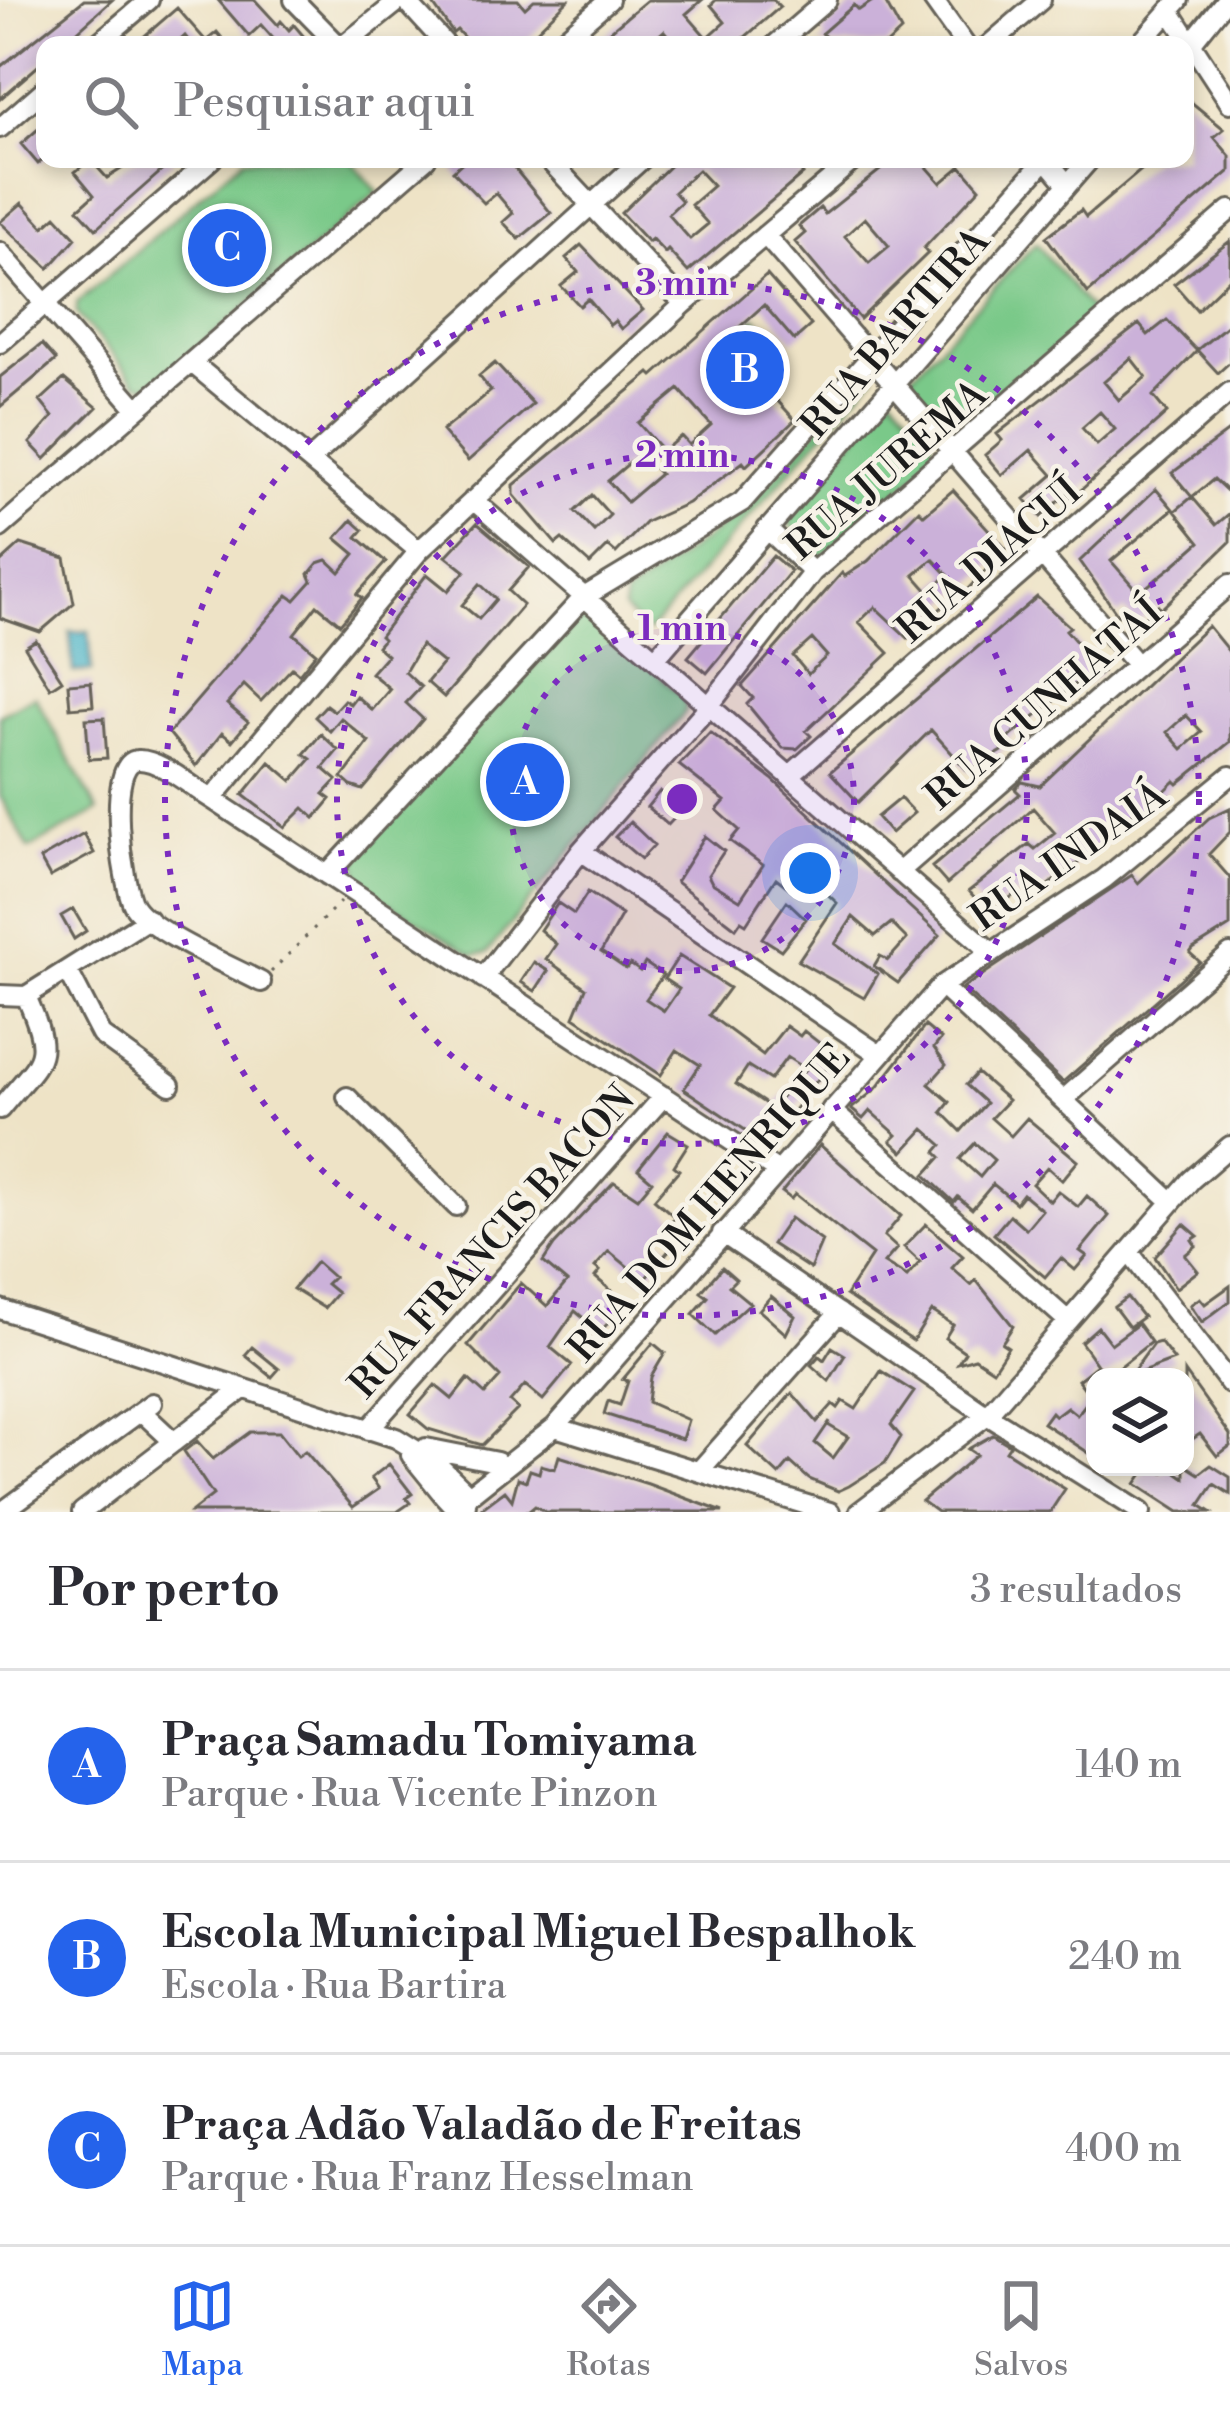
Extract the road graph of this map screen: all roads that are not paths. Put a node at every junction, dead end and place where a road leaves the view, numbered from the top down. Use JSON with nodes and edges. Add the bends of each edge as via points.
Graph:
{"nodes":[{"id":1,"x":149,"y":0,"type":"edge"},
{"id":2,"x":294,"y":0,"type":"edge"},
{"id":3,"x":403,"y":0,"type":"edge"},
{"id":4,"x":609,"y":0,"type":"edge"},
{"id":5,"x":827,"y":0,"type":"edge"},
{"id":6,"x":933,"y":0,"type":"edge"},
{"id":7,"x":1041,"y":0,"type":"edge"},
{"id":8,"x":1226,"y":0,"type":"edge"},
{"id":9,"x":1174,"y":5,"type":"edge"},
{"id":10,"x":107,"y":36,"type":"edge"},
{"id":11,"x":332,"y":36,"type":"edge"},
{"id":12,"x":353,"y":36,"type":"edge"},
{"id":13,"x":437,"y":36,"type":"edge"},
{"id":14,"x":567,"y":36,"type":"edge"},
{"id":15,"x":785,"y":36,"type":"edge"},
{"id":16,"x":959,"y":36,"type":"edge"},
{"id":17,"x":999,"y":36,"type":"edge"},
{"id":18,"x":1147,"y":36,"type":"edge"},
{"id":19,"x":1184,"y":36,"type":"edge"},
{"id":20,"x":1194,"y":40,"type":"edge"},
{"id":21,"x":1194,"y":56,"type":"edge"},
{"id":22,"x":36,"y":97,"type":"edge"},
{"id":23,"x":1230,"y":103,"type":"edge"},
{"id":24,"x":0,"y":128,"type":"edge"},
{"id":25,"x":202,"y":168,"type":"edge"},
{"id":26,"x":416,"y":168,"type":"edge"},
{"id":27,"x":556,"y":168,"type":"edge"},
{"id":28,"x":632,"y":168,"type":"edge"},
{"id":29,"x":844,"y":168,"type":"edge"},
{"id":30,"x":1038,"y":168,"type":"edge"},
{"id":31,"x":1054,"y":168,"type":"edge"},
{"id":32,"x":1082,"y":168,"type":"edge"},
{"id":33,"x":1067,"y":184,"type":"junction"},
{"id":34,"x":590,"y":205,"type":"junction"},
{"id":35,"x":1230,"y":210,"type":"edge"},
{"id":36,"x":765,"y":235,"type":"junction"},
{"id":37,"x":0,"y":252,"type":"edge"},
{"id":38,"x":45,"y":303,"type":"junction"},
{"id":39,"x":684,"y":304,"type":"junction"},
{"id":40,"x":0,"y":343,"type":"edge"},
{"id":41,"x":870,"y":358,"type":"junction"},
{"id":42,"x":192,"y":363,"type":"junction"},
{"id":43,"x":892,"y":383,"type":"junction"},
{"id":44,"x":1230,"y":392,"type":"edge"},
{"id":45,"x":137,"y":409,"type":"junction"},
{"id":46,"x":953,"y":454,"type":"junction"},
{"id":47,"x":310,"y":460,"type":"junction"},
{"id":48,"x":473,"y":500,"type":"junction"},
{"id":49,"x":0,"y":528,"type":"edge"},
{"id":50,"x":767,"y":529,"type":"junction"},
{"id":51,"x":419,"y":551,"type":"junction"},
{"id":52,"x":1041,"y":556,"type":"junction"},
{"id":53,"x":813,"y":572,"type":"junction"},
{"id":54,"x":1223,"y":590,"type":"edge"},
{"id":55,"x":584,"y":597,"type":"junction"},
{"id":56,"x":1230,"y":616,"type":"edge"},
{"id":57,"x":655,"y":659,"type":"junction"},
{"id":58,"x":1137,"y":665,"type":"junction"},
{"id":59,"x":709,"y":706,"type":"junction"},
{"id":60,"x":789,"y":776,"type":"junction"},
{"id":61,"x":1230,"y":776,"type":"edge"},
{"id":62,"x":212,"y":799,"type":"junction"},
{"id":63,"x":580,"y":851,"type":"junction"},
{"id":64,"x":899,"y":872,"type":"junction"},
{"id":65,"x":328,"y":875,"type":"junction"},
{"id":66,"x":148,"y":920,"type":"junction"},
{"id":67,"x":989,"y":950,"type":"junction"},
{"id":68,"x":1230,"y":954,"type":"edge"},
{"id":69,"x":68,"y":971,"type":"junction"},
{"id":70,"x":483,"y":978,"type":"junction"},
{"id":71,"x":261,"y":982,"type":"road end"},
{"id":72,"x":941,"y":986,"type":"junction"},
{"id":73,"x":0,"y":995,"type":"edge"},
{"id":74,"x":26,"y":996,"type":"junction"},
{"id":75,"x":880,"y":1055,"type":"junction"},
{"id":76,"x":170,"y":1085,"type":"dead end"},
{"id":77,"x":664,"y":1096,"type":"junction"},
{"id":78,"x":346,"y":1097,"type":"dead end"},
{"id":79,"x":1063,"y":1100,"type":"junction"},
{"id":80,"x":0,"y":1108,"type":"edge"},
{"id":81,"x":831,"y":1110,"type":"junction"},
{"id":82,"x":1230,"y":1146,"type":"edge"},
{"id":83,"x":777,"y":1171,"type":"junction"},
{"id":84,"x":1172,"y":1202,"type":"junction"},
{"id":85,"x":457,"y":1206,"type":"dead end"},
{"id":86,"x":722,"y":1233,"type":"junction"},
{"id":87,"x":1129,"y":1252,"type":"junction"},
{"id":88,"x":0,"y":1309,"type":"edge"},
{"id":89,"x":839,"y":1313,"type":"junction"},
{"id":90,"x":1068,"y":1321,"type":"junction"},
{"id":91,"x":1230,"y":1384,"type":"edge"},
{"id":92,"x":243,"y":1389,"type":"junction"},
{"id":93,"x":987,"y":1415,"type":"junction"},
{"id":94,"x":555,"y":1427,"type":"junction"},
{"id":95,"x":368,"y":1430,"type":"junction"},
{"id":96,"x":403,"y":1441,"type":"junction"},
{"id":97,"x":174,"y":1442,"type":"junction"},
{"id":98,"x":519,"y":1454,"type":"junction"},
{"id":99,"x":497,"y":1462,"type":"junction"},
{"id":100,"x":700,"y":1471,"type":"junction"},
{"id":101,"x":877,"y":1499,"type":"junction"},
{"id":102,"x":454,"y":1500,"type":"edge"},
{"id":103,"x":2,"y":1512,"type":"edge"},
{"id":104,"x":82,"y":1512,"type":"edge"},
{"id":105,"x":830,"y":1512,"type":"edge"},
{"id":106,"x":860,"y":1512,"type":"edge"},
{"id":107,"x":897,"y":1512,"type":"edge"},
{"id":108,"x":1141,"y":1512,"type":"edge"}],
"edges":[{"from":1,"to":10,"type":"street"},
{"from":2,"to":11,"type":"street"},
{"from":3,"to":12,"type":"street"},
{"from":3,"to":13,"type":"street"},
{"from":4,"to":14,"type":"street"},
{"from":5,"to":15,"type":"street"},
{"from":6,"to":16,"type":"street"},
{"from":7,"to":17,"type":"street"},
{"from":8,"to":20,"type":"street"},
{"from":9,"to":18,"type":"street"},
{"from":9,"to":19,"type":"street"},
{"from":21,"to":23,"type":"street"},
{"from":22,"to":24,"type":"street"},
{"from":25,"to":38,"type":"street"},
{"from":26,"to":42,"type":"street"},
{"from":27,"to":34,"type":"street"},
{"from":28,"to":34,"type":"street"},
{"from":29,"to":36,"type":"street"},
{"from":30,"to":41,"type":"street","name":"RUA BARTIRA"},
{"from":31,"to":33,"type":"street"},
{"from":32,"to":33,"type":"street","name":"RUA BARTIRA"},
{"from":33,"to":43,"type":"street","name":"RUA BARTIRA"},
{"from":34,"to":39,"type":"street"},
{"from":34,"to":47,"type":"street"},
{"from":35,"to":46,"type":"street","name":"RUA JUREMA"},
{"from":36,"to":39,"type":"street"},
{"from":36,"to":41,"type":"street"},
{"from":37,"to":38,"type":"street"},
{"from":38,"to":40,"type":"street"},
{"from":38,"to":45,"type":"street"},
{"from":39,"to":48,"type":"street"},
{"from":41,"to":43,"type":"street"},
{"from":41,"to":55,"type":"street","name":"RUA BARTIRA","via":[[742,502]]},
{"from":42,"to":45,"type":"street"},
{"from":42,"to":47,"type":"street"},
{"from":43,"to":46,"type":"street"},
{"from":43,"to":50,"type":"street","name":"RUA BARTIRA"},
{"from":44,"to":52,"type":"street","name":"RUA DIACUÍ"},
{"from":45,"to":49,"type":"street"},
{"from":46,"to":52,"type":"street"},
{"from":46,"to":53,"type":"street","name":"RUA JUREMA"},
{"from":47,"to":51,"type":"street"},
{"from":48,"to":51,"type":"street"},
{"from":48,"to":55,"type":"street"},
{"from":50,"to":53,"type":"street"},
{"from":50,"to":57,"type":"street","name":"RUA BARTIRA"},
{"from":51,"to":62,"type":"street"},
{"from":52,"to":58,"type":"street"},
{"from":52,"to":60,"type":"street","name":"RUA DIACUÍ"},
{"from":53,"to":59,"type":"street","name":"RUA JUREMA"},
{"from":54,"to":56,"type":"street"},
{"from":54,"to":58,"type":"street","name":"RUA CUNHATAÍ"},
{"from":55,"to":57,"type":"street"},
{"from":55,"to":65,"type":"street","name":"RUA BARTIRA"},
{"from":57,"to":59,"type":"street"},
{"from":58,"to":64,"type":"street","name":"RUA CUNHATAÍ"},
{"from":59,"to":60,"type":"street"},
{"from":59,"to":63,"type":"street","name":"RUA JUREMA"},
{"from":60,"to":64,"type":"street"},
{"from":61,"to":67,"type":"street","name":"RUA INDAIÁ","via":[[1104,879]]},
{"from":62,"to":65,"type":"street"},
{"from":62,"to":66,"type":"street","via":[[140,760],[118,779],[131,902]]},
{"from":63,"to":70,"type":"street","name":"RUA JUREMA"},
{"from":63,"to":75,"type":"street"},
{"from":64,"to":67,"type":"street"},
{"from":65,"to":70,"type":"street"},
{"from":66,"to":69,"type":"street"},
{"from":66,"to":71,"type":"street"},
{"from":67,"to":72,"type":"street","name":"RUA INDAIÁ"},
{"from":68,"to":79,"type":"street"},
{"from":69,"to":74,"type":"street"},
{"from":69,"to":76,"type":"street","via":[[100,1035]]},
{"from":70,"to":77,"type":"street"},
{"from":72,"to":75,"type":"street","name":"RUA DOM HENRIQUE"},
{"from":72,"to":79,"type":"street"},
{"from":73,"to":74,"type":"street"},
{"from":74,"to":80,"type":"street","via":[[45,1054]]},
{"from":75,"to":81,"type":"street","name":"RUA DOM HENRIQUE"},
{"from":77,"to":83,"type":"street"},
{"from":77,"to":95,"type":"street","name":"RUA FRANCIS BACON"},
{"from":78,"to":85,"type":"street"},
{"from":79,"to":84,"type":"street"},
{"from":81,"to":83,"type":"street","name":"RUA DOM HENRIQUE"},
{"from":81,"to":90,"type":"street"},
{"from":82,"to":84,"type":"street"},
{"from":83,"to":86,"type":"street","name":"RUA DOM HENRIQUE"},
{"from":84,"to":87,"type":"street"},
{"from":86,"to":89,"type":"street"},
{"from":86,"to":94,"type":"street","name":"RUA DOM HENRIQUE"},
{"from":87,"to":90,"type":"street"},
{"from":87,"to":91,"type":"street"},
{"from":88,"to":92,"type":"street"},
{"from":89,"to":93,"type":"street"},
{"from":89,"to":100,"type":"street"},
{"from":90,"to":93,"type":"street"},
{"from":92,"to":95,"type":"street"},
{"from":92,"to":97,"type":"street"},
{"from":93,"to":101,"type":"street"},
{"from":93,"to":108,"type":"street"},
{"from":94,"to":98,"type":"street","name":"RUA DOM HENRIQUE"},
{"from":94,"to":100,"type":"street"},
{"from":95,"to":96,"type":"street"},
{"from":96,"to":99,"type":"street"},
{"from":96,"to":102,"type":"street"},
{"from":97,"to":103,"type":"street","via":[[147,1408]]},
{"from":97,"to":104,"type":"street"},
{"from":98,"to":99,"type":"street","name":"RUA DOM HENRIQUE"},
{"from":98,"to":102,"type":"street","name":"RUA DOM HENRIQUE"},
{"from":99,"to":102,"type":"street","name":"RUA DOM HENRIQUE","via":[[469,1473]]},
{"from":100,"to":105,"type":"street"},
{"from":101,"to":106,"type":"street"},
{"from":101,"to":107,"type":"street"}]}
